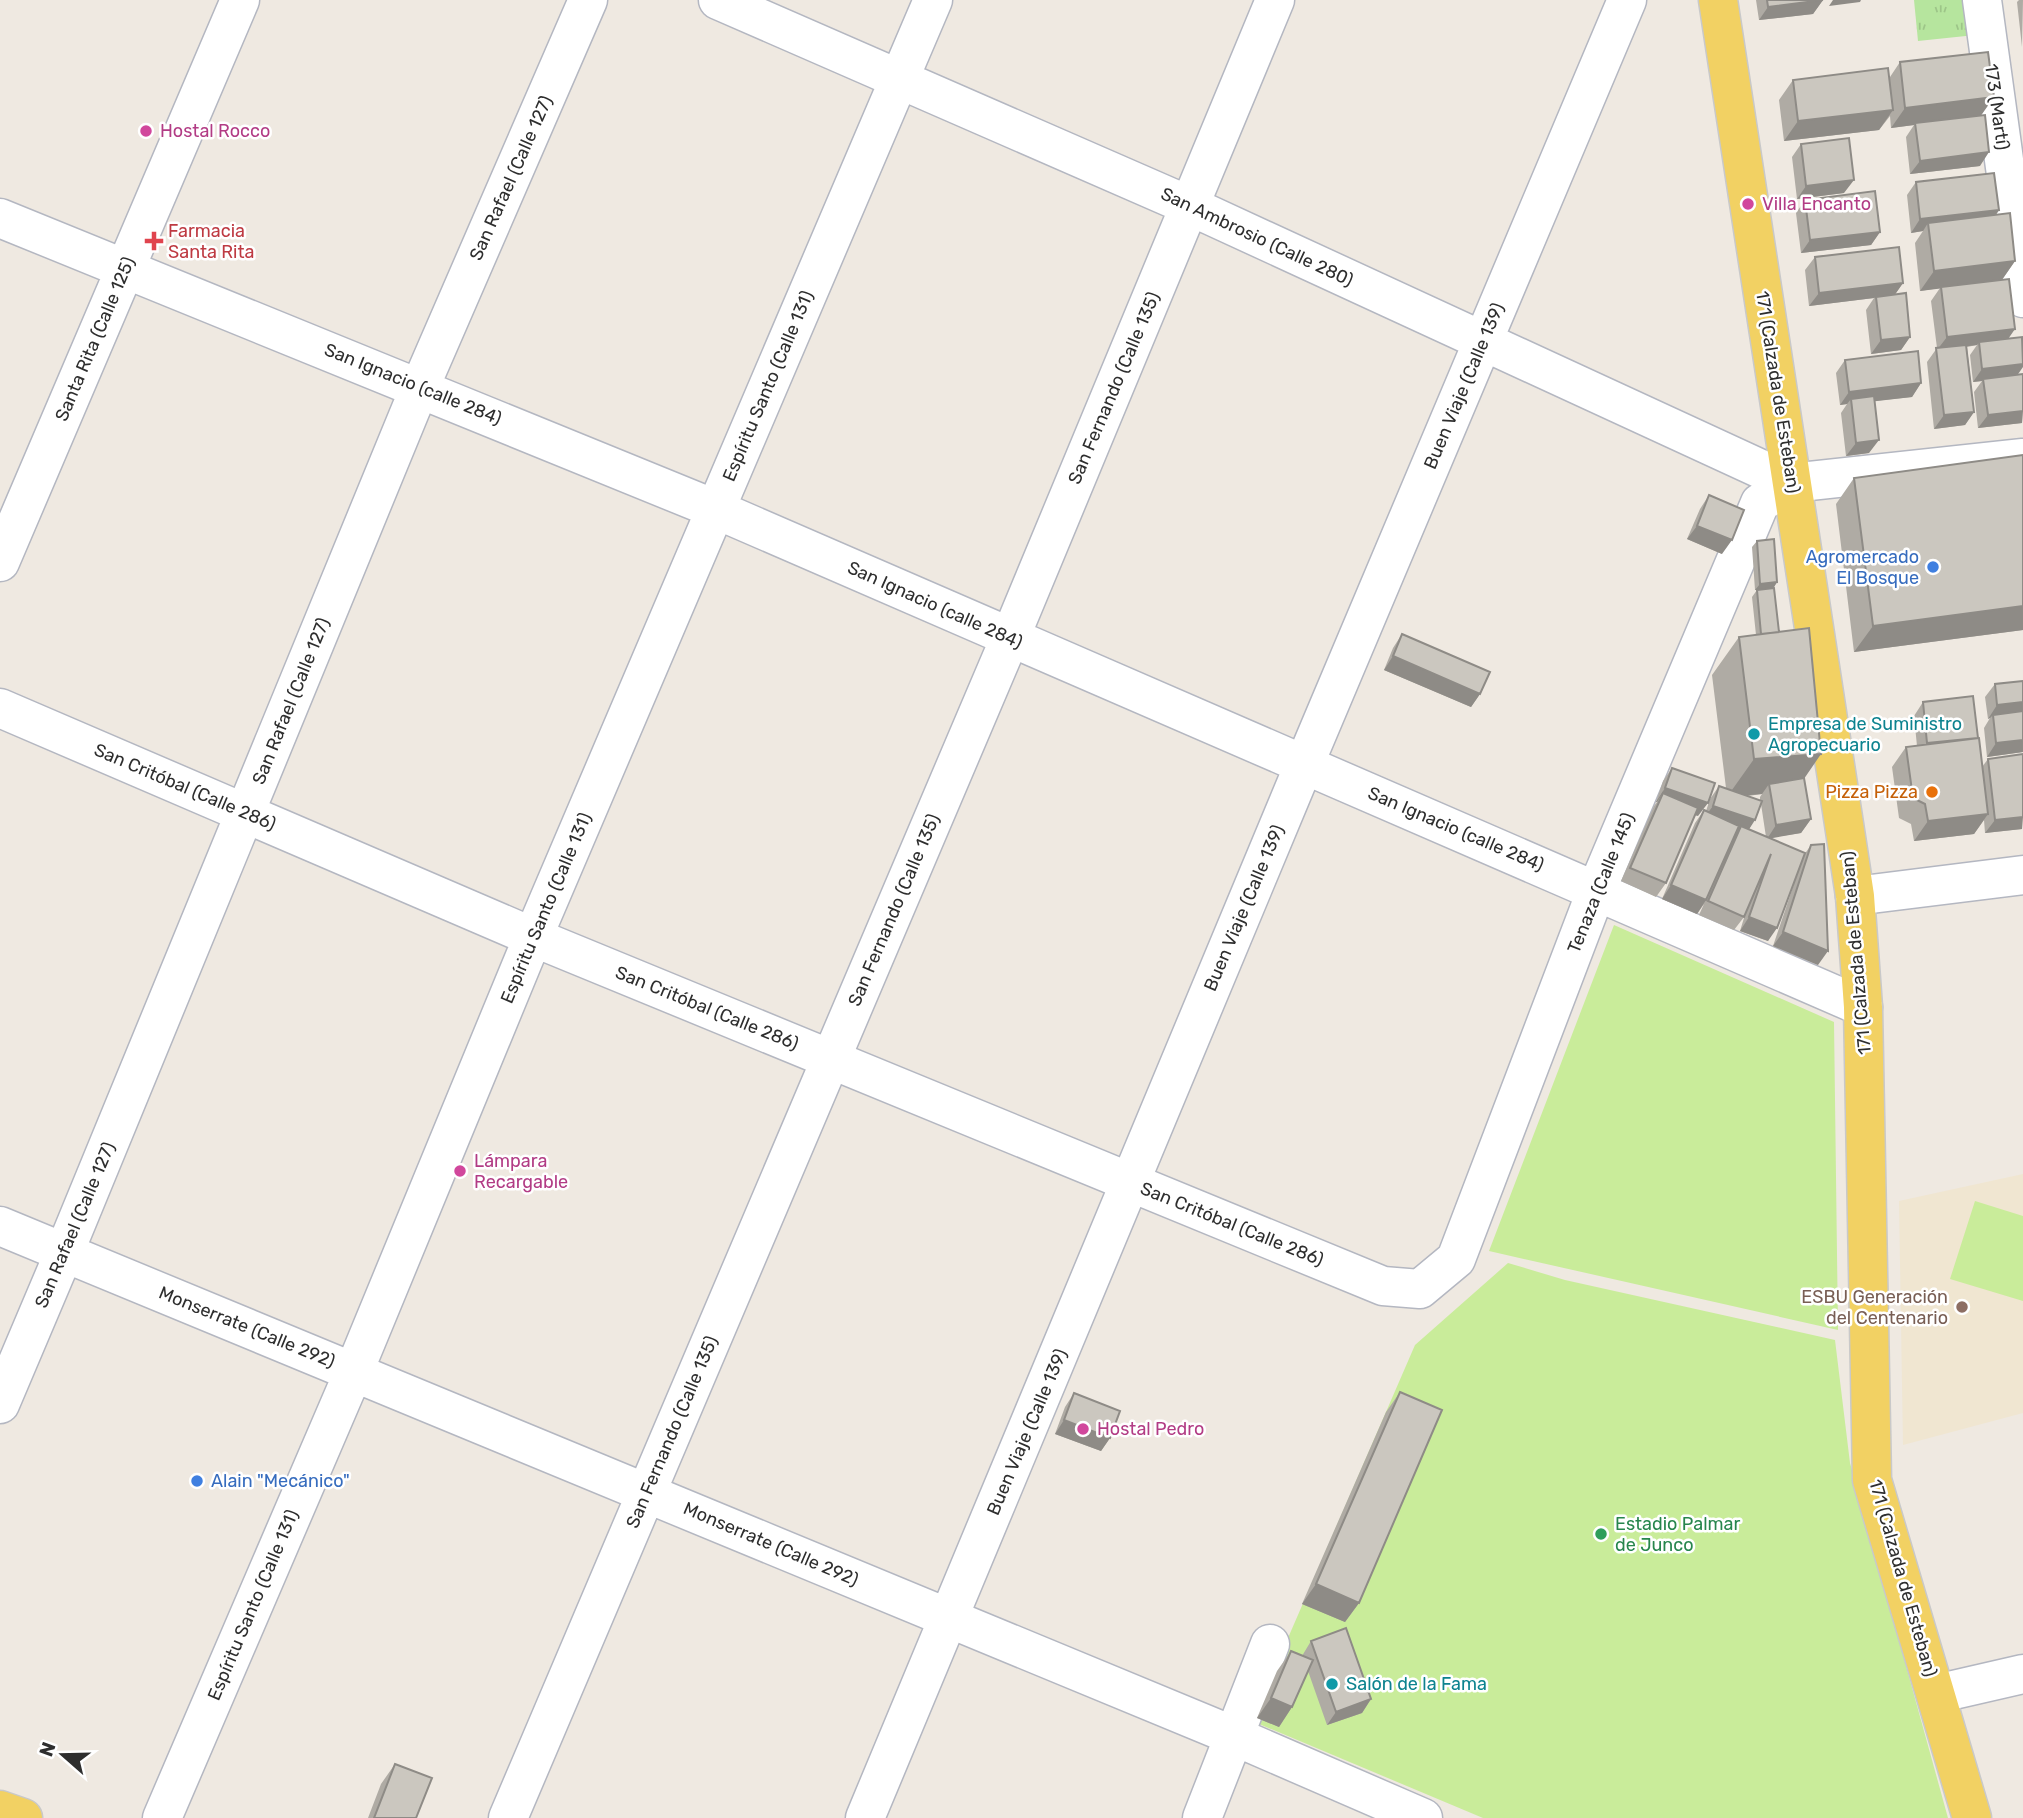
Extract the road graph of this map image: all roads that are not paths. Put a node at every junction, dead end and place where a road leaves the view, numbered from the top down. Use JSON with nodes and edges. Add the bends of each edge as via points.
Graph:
{"nodes":[{"id":1,"x":240,"y":0,"type":"edge"},
{"id":2,"x":588,"y":0,"type":"edge"},
{"id":3,"x":718,"y":0,"type":"edge"},
{"id":4,"x":933,"y":0,"type":"edge"},
{"id":5,"x":1275,"y":0,"type":"edge"},
{"id":6,"x":1627,"y":0,"type":"edge"},
{"id":7,"x":1718,"y":0,"type":"edge"},
{"id":8,"x":1982,"y":0,"type":"edge"},
{"id":9,"x":901,"y":78,"type":"junction"},
{"id":10,"x":1190,"y":206,"type":"junction"},
{"id":11,"x":0,"y":218,"type":"edge"},
{"id":12,"x":125,"y":268,"type":"junction"},
{"id":13,"x":2023,"y":298,"type":"edge"},
{"id":14,"x":1483,"y":342,"type":"junction"},
{"id":15,"x":420,"y":387,"type":"junction"},
{"id":16,"x":2023,"y":458,"type":"edge"},
{"id":17,"x":1791,"y":483,"type":"junction"},
{"id":18,"x":715,"y":509,"type":"junction"},
{"id":19,"x":0,"y":562,"type":"edge"},
{"id":20,"x":1010,"y":638,"type":"junction"},
{"id":21,"x":0,"y":708,"type":"edge"},
{"id":22,"x":1304,"y":765,"type":"junction"},
{"id":23,"x":246,"y":813,"type":"junction"},
{"id":24,"x":2023,"y":875,"type":"edge"},
{"id":25,"x":1597,"y":889,"type":"junction"},
{"id":26,"x":1855,"y":896,"type":"junction"},
{"id":27,"x":533,"y":937,"type":"junction"},
{"id":28,"x":1863,"y":1007,"type":"junction"},
{"id":29,"x":831,"y":1059,"type":"junction"},
{"id":30,"x":1131,"y":1182,"type":"junction"},
{"id":31,"x":0,"y":1226,"type":"edge"},
{"id":32,"x":64,"y":1253,"type":"junction"},
{"id":33,"x":1420,"y":1289,"type":"joint"},
{"id":34,"x":354,"y":1371,"type":"junction"},
{"id":35,"x":0,"y":1404,"type":"edge"},
{"id":36,"x":647,"y":1492,"type":"junction"},
{"id":37,"x":949,"y":1620,"type":"junction"},
{"id":38,"x":1270,"y":1644,"type":"dead end"},
{"id":39,"x":2023,"y":1674,"type":"edge"},
{"id":40,"x":1936,"y":1694,"type":"junction"},
{"id":41,"x":1234,"y":1736,"type":"junction"},
{"id":42,"x":0,"y":1810,"type":"edge"},
{"id":43,"x":23,"y":1818,"type":"edge"},
{"id":44,"x":162,"y":1818,"type":"edge"},
{"id":45,"x":508,"y":1818,"type":"edge"},
{"id":46,"x":865,"y":1818,"type":"edge"},
{"id":47,"x":1202,"y":1818,"type":"edge"},
{"id":48,"x":1423,"y":1818,"type":"edge"},
{"id":49,"x":1972,"y":1818,"type":"edge"}],
"edges":[{"from":1,"to":12,"type":"street","name":"Santa Rita (Calle 125)"},
{"from":2,"to":15,"type":"street","name":"San Rafael (Calle 127)"},
{"from":3,"to":9,"type":"street","name":"San Ambrosio (Calle 280)"},
{"from":4,"to":9,"type":"street","name":"Espíritu Santo (Calle 131)"},
{"from":5,"to":10,"type":"street","name":"San Fernando (Calle 135)"},
{"from":6,"to":14,"type":"street","name":"Buen Viaje (Calle 139)"},
{"from":7,"to":17,"type":"main road","name":"171 (Calzada de Esteban)"},
{"from":8,"to":13,"type":"street","name":"173 (Martí)"},
{"from":9,"to":10,"type":"street","name":"San Ambrosio (Calle 280)"},
{"from":9,"to":18,"type":"street","name":"Espíritu Santo (Calle 131)"},
{"from":10,"to":14,"type":"street","name":"San Ambrosio (Calle 280)"},
{"from":10,"to":20,"type":"street","name":"San Fernando (Calle 135)"},
{"from":11,"to":12,"type":"street","name":"San Ignacio (calle 284)"},
{"from":12,"to":15,"type":"street","name":"San Ignacio (calle 284)"},
{"from":12,"to":19,"type":"street","name":"Santa Rita (Calle 125)"},
{"from":14,"to":17,"type":"street","name":"San Ambrosio (Calle 280)"},
{"from":14,"to":22,"type":"street","name":"Buen Viaje (Calle 139)"},
{"from":15,"to":18,"type":"street","name":"San Ignacio (calle 284)"},
{"from":15,"to":23,"type":"street","name":"San Rafael (Calle 127)"},
{"from":16,"to":17,"type":"street"},
{"from":17,"to":25,"type":"street","name":"Tenaza (Calle 145)","via":[[1759,503]]},
{"from":17,"to":26,"type":"main road","name":"171 (Calzada de Esteban)"},
{"from":18,"to":20,"type":"street","name":"San Ignacio (calle 284)"},
{"from":18,"to":27,"type":"street","name":"Espíritu Santo (Calle 131)"},
{"from":20,"to":22,"type":"street","name":"San Ignacio (calle 284)"},
{"from":20,"to":29,"type":"street","name":"San Fernando (Calle 135)"},
{"from":21,"to":23,"type":"street","name":"San Critóbal (Calle 286)"},
{"from":22,"to":25,"type":"street","name":"San Ignacio (calle 284)"},
{"from":22,"to":30,"type":"street","name":"Buen Viaje (Calle 139)"},
{"from":23,"to":27,"type":"street","name":"San Critóbal (Calle 286)"},
{"from":23,"to":32,"type":"street","name":"San Rafael (Calle 127)"},
{"from":24,"to":26,"type":"street"},
{"from":25,"to":28,"type":"street","name":"San Ignacio (calle 284)"},
{"from":25,"to":33,"type":"street","name":"Tenaza (Calle 145)","via":[[1456,1259]]},
{"from":26,"to":28,"type":"main road","name":"171 (Calzada de Esteban)"},
{"from":27,"to":29,"type":"street","name":"San Critóbal (Calle 286)"},
{"from":27,"to":34,"type":"street","name":"Espíritu Santo (Calle 131)"},
{"from":28,"to":40,"type":"main road","name":"171 (Calzada de Esteban)","via":[[1872,1480]]},
{"from":29,"to":30,"type":"street","name":"San Critóbal (Calle 286)"},
{"from":29,"to":36,"type":"street","name":"San Fernando (Calle 135)"},
{"from":30,"to":33,"type":"street","name":"San Critóbal (Calle 286)","via":[[1383,1286]]},
{"from":30,"to":37,"type":"street","name":"Buen Viaje (Calle 139)"},
{"from":31,"to":32,"type":"street","name":"Monserrate (Calle 292)"},
{"from":32,"to":34,"type":"street","name":"Monserrate (Calle 292)"},
{"from":32,"to":35,"type":"street","name":"San Rafael (Calle 127)"},
{"from":34,"to":36,"type":"street","name":"Monserrate (Calle 292)"},
{"from":34,"to":44,"type":"street","name":"Espíritu Santo (Calle 131)"},
{"from":36,"to":37,"type":"street","name":"Monserrate (Calle 292)"},
{"from":36,"to":45,"type":"street","name":"San Fernando (Calle 135)"},
{"from":37,"to":41,"type":"street","name":"Monserrate (Calle 292)"},
{"from":37,"to":46,"type":"street","name":"Buen Viaje (Calle 139)"},
{"from":38,"to":41,"type":"street"},
{"from":39,"to":40,"type":"street"},
{"from":40,"to":49,"type":"main road","name":"171 (Calzada de Esteban)"},
{"from":41,"to":47,"type":"street"},
{"from":41,"to":48,"type":"street","name":"Monserrate (Calle 292)"},
{"from":42,"to":43,"type":"main road"}]}
